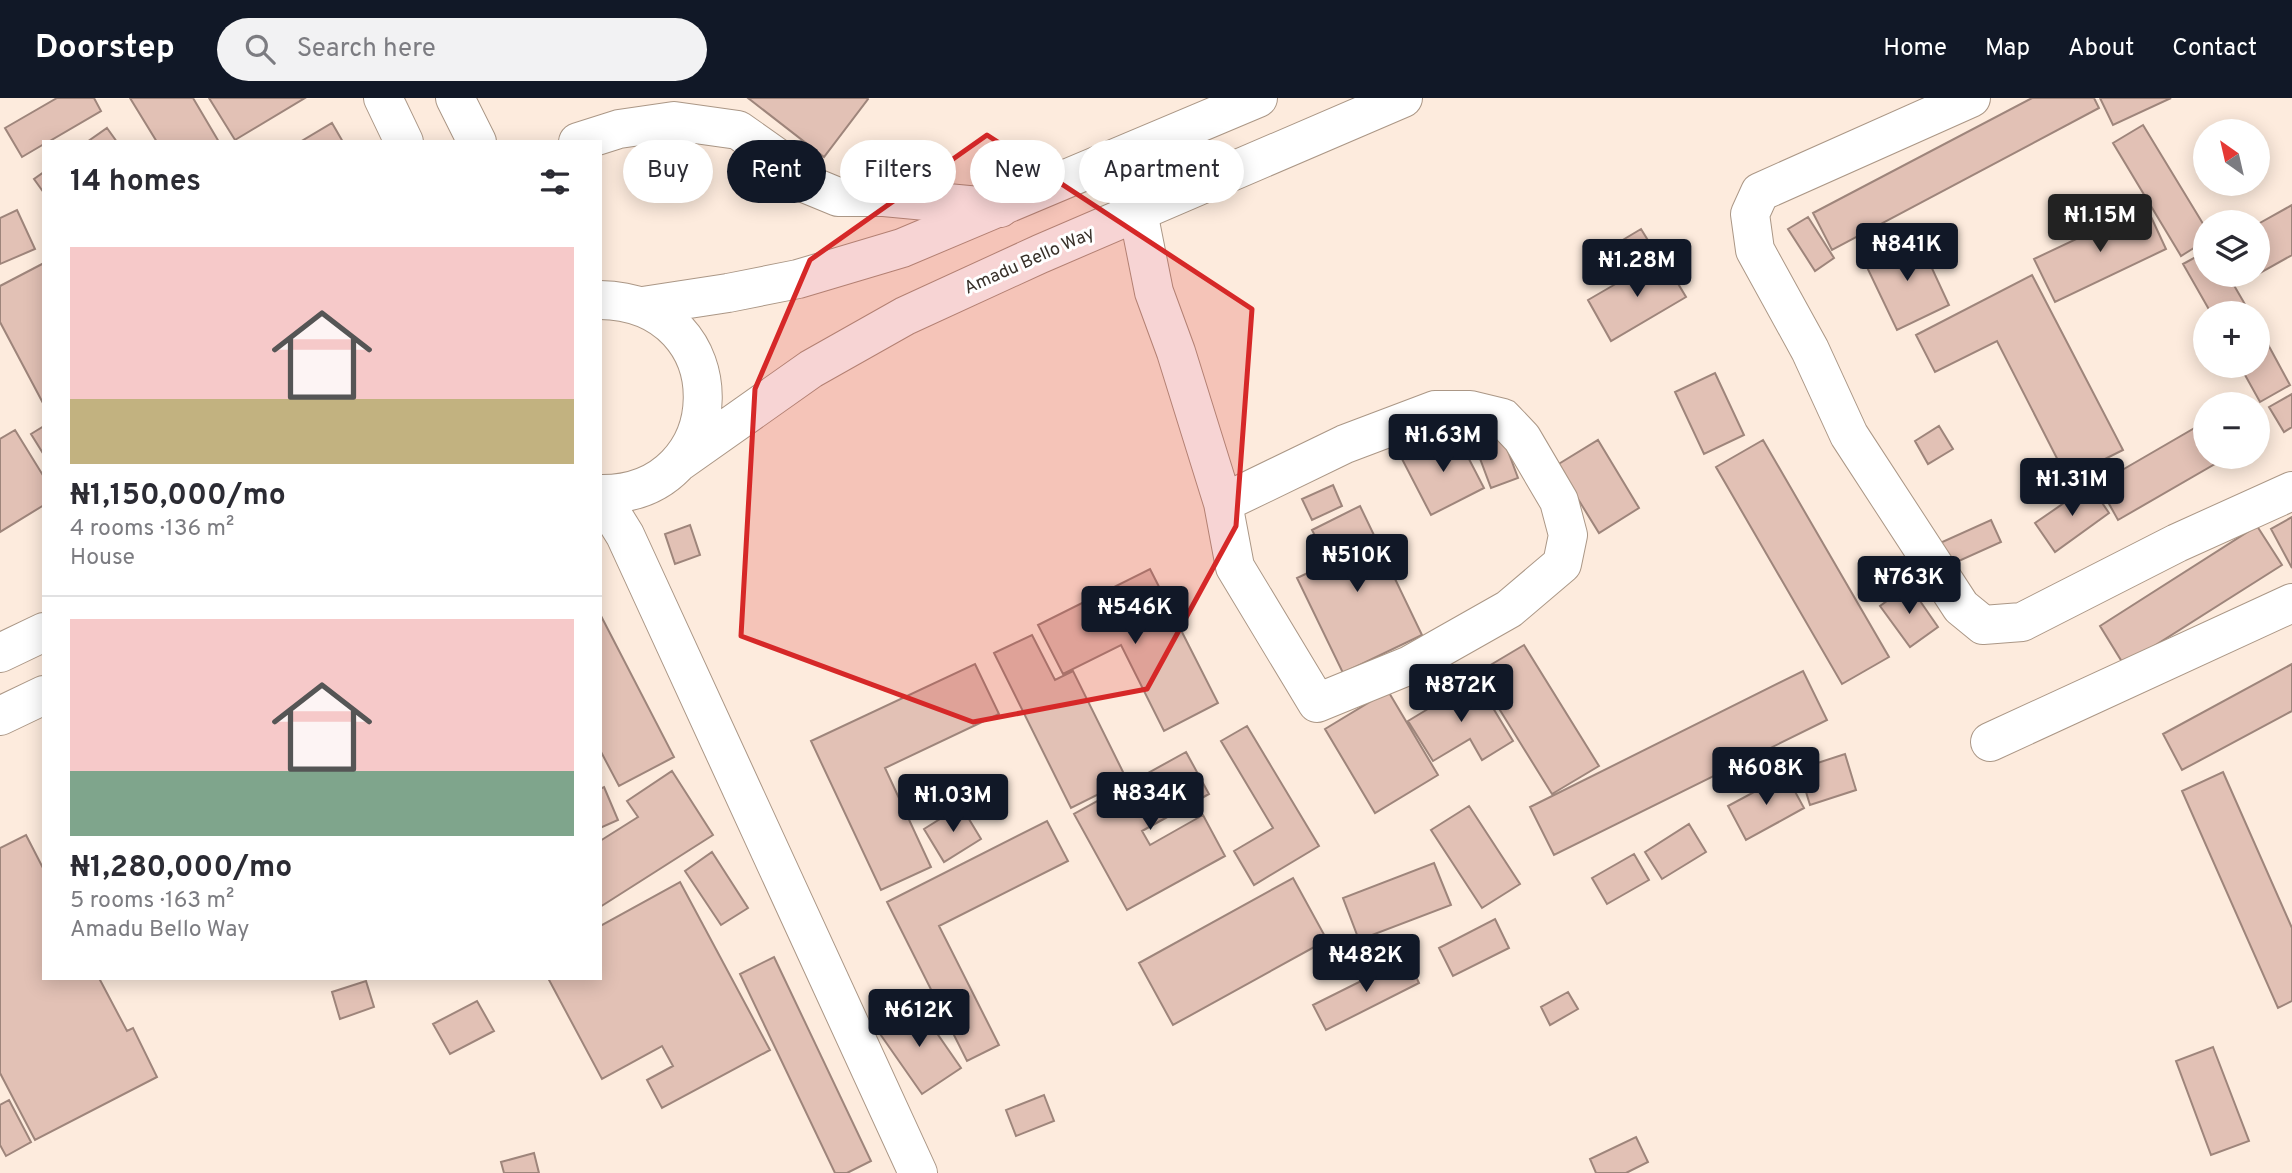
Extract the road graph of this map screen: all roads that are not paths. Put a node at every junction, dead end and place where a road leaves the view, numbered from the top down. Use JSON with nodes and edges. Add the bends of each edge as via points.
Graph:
{"nodes":[{"id":1,"x":383,"y":98,"type":"edge"},
{"id":2,"x":455,"y":98,"type":"edge"},
{"id":3,"x":1258,"y":98,"type":"edge"},
{"id":4,"x":1403,"y":98,"type":"edge"},
{"id":5,"x":1970,"y":98,"type":"edge"},
{"id":6,"x":403,"y":140,"type":"edge"},
{"id":7,"x":476,"y":140,"type":"edge"},
{"id":8,"x":584,"y":140,"type":"edge"},
{"id":9,"x":1160,"y":140,"type":"edge"},
{"id":10,"x":1079,"y":174,"type":"edge"},
{"id":11,"x":1135,"y":203,"type":"edge"},
{"id":12,"x":1000,"y":208,"type":"junction"},
{"id":13,"x":1138,"y":212,"type":"junction"},
{"id":14,"x":616,"y":298,"type":"edge"},
{"id":15,"x":669,"y":471,"type":"junction"},
{"id":16,"x":2292,"y":491,"type":"edge"},
{"id":17,"x":602,"y":494,"type":"edge"},
{"id":18,"x":602,"y":502,"type":"edge"},
{"id":19,"x":1223,"y":503,"type":"junction"},
{"id":20,"x":638,"y":565,"type":"junction"},
{"id":21,"x":2292,"y":603,"type":"edge"},
{"id":22,"x":42,"y":633,"type":"edge"},
{"id":23,"x":0,"y":653,"type":"edge"},
{"id":24,"x":42,"y":696,"type":"edge"},
{"id":25,"x":0,"y":716,"type":"edge"},
{"id":26,"x":1990,"y":742,"type":"dead end"},
{"id":27,"x":918,"y":1173,"type":"edge"}],
"edges":[{"from":1,"to":6,"type":"main road"},
{"from":2,"to":7,"type":"main road"},
{"from":3,"to":9,"type":"main road"},
{"from":4,"to":13,"type":"main road","name":"Amadu Bello Way"},
{"from":5,"to":16,"type":"main road","via":[[1760,192],[1750,214],[1755,250],[1810,349],[1849,435],[1961,607],[1983,625],[2022,622]]},
{"from":8,"to":12,"type":"main road","via":[[619,129],[674,121],[738,130],[804,183],[838,197]]},
{"from":10,"to":12,"type":"main road"},
{"from":11,"to":13,"type":"main road"},
{"from":12,"to":14,"type":"main road","via":[[902,248],[798,279],[728,293]]},
{"from":13,"to":15,"type":"main road","name":"Amadu Bello Way","via":[[905,316],[811,369]]},
{"from":13,"to":19,"type":"main road","via":[[1154,292]]},
{"from":14,"to":15,"type":"main road","via":[[663,318],[694,353],[701,375],[701,422],[691,444]]},
{"from":15,"to":17,"type":"main road","via":[[639,489]]},
{"from":15,"to":20,"type":"main road","via":[[646,497],[637,526]]},
{"from":18,"to":20,"type":"main road","via":[[625,535]]},
{"from":19,"to":19,"type":"main road","via":[[1345,444],[1436,410],[1470,410],[1503,418],[1522,438],[1559,501],[1569,535],[1562,564],[1509,609],[1410,665],[1317,703],[1235,566]]},
{"from":20,"to":27,"type":"main road"},
{"from":21,"to":26,"type":"main road"},
{"from":22,"to":23,"type":"main road"},
{"from":24,"to":25,"type":"main road"}]}
